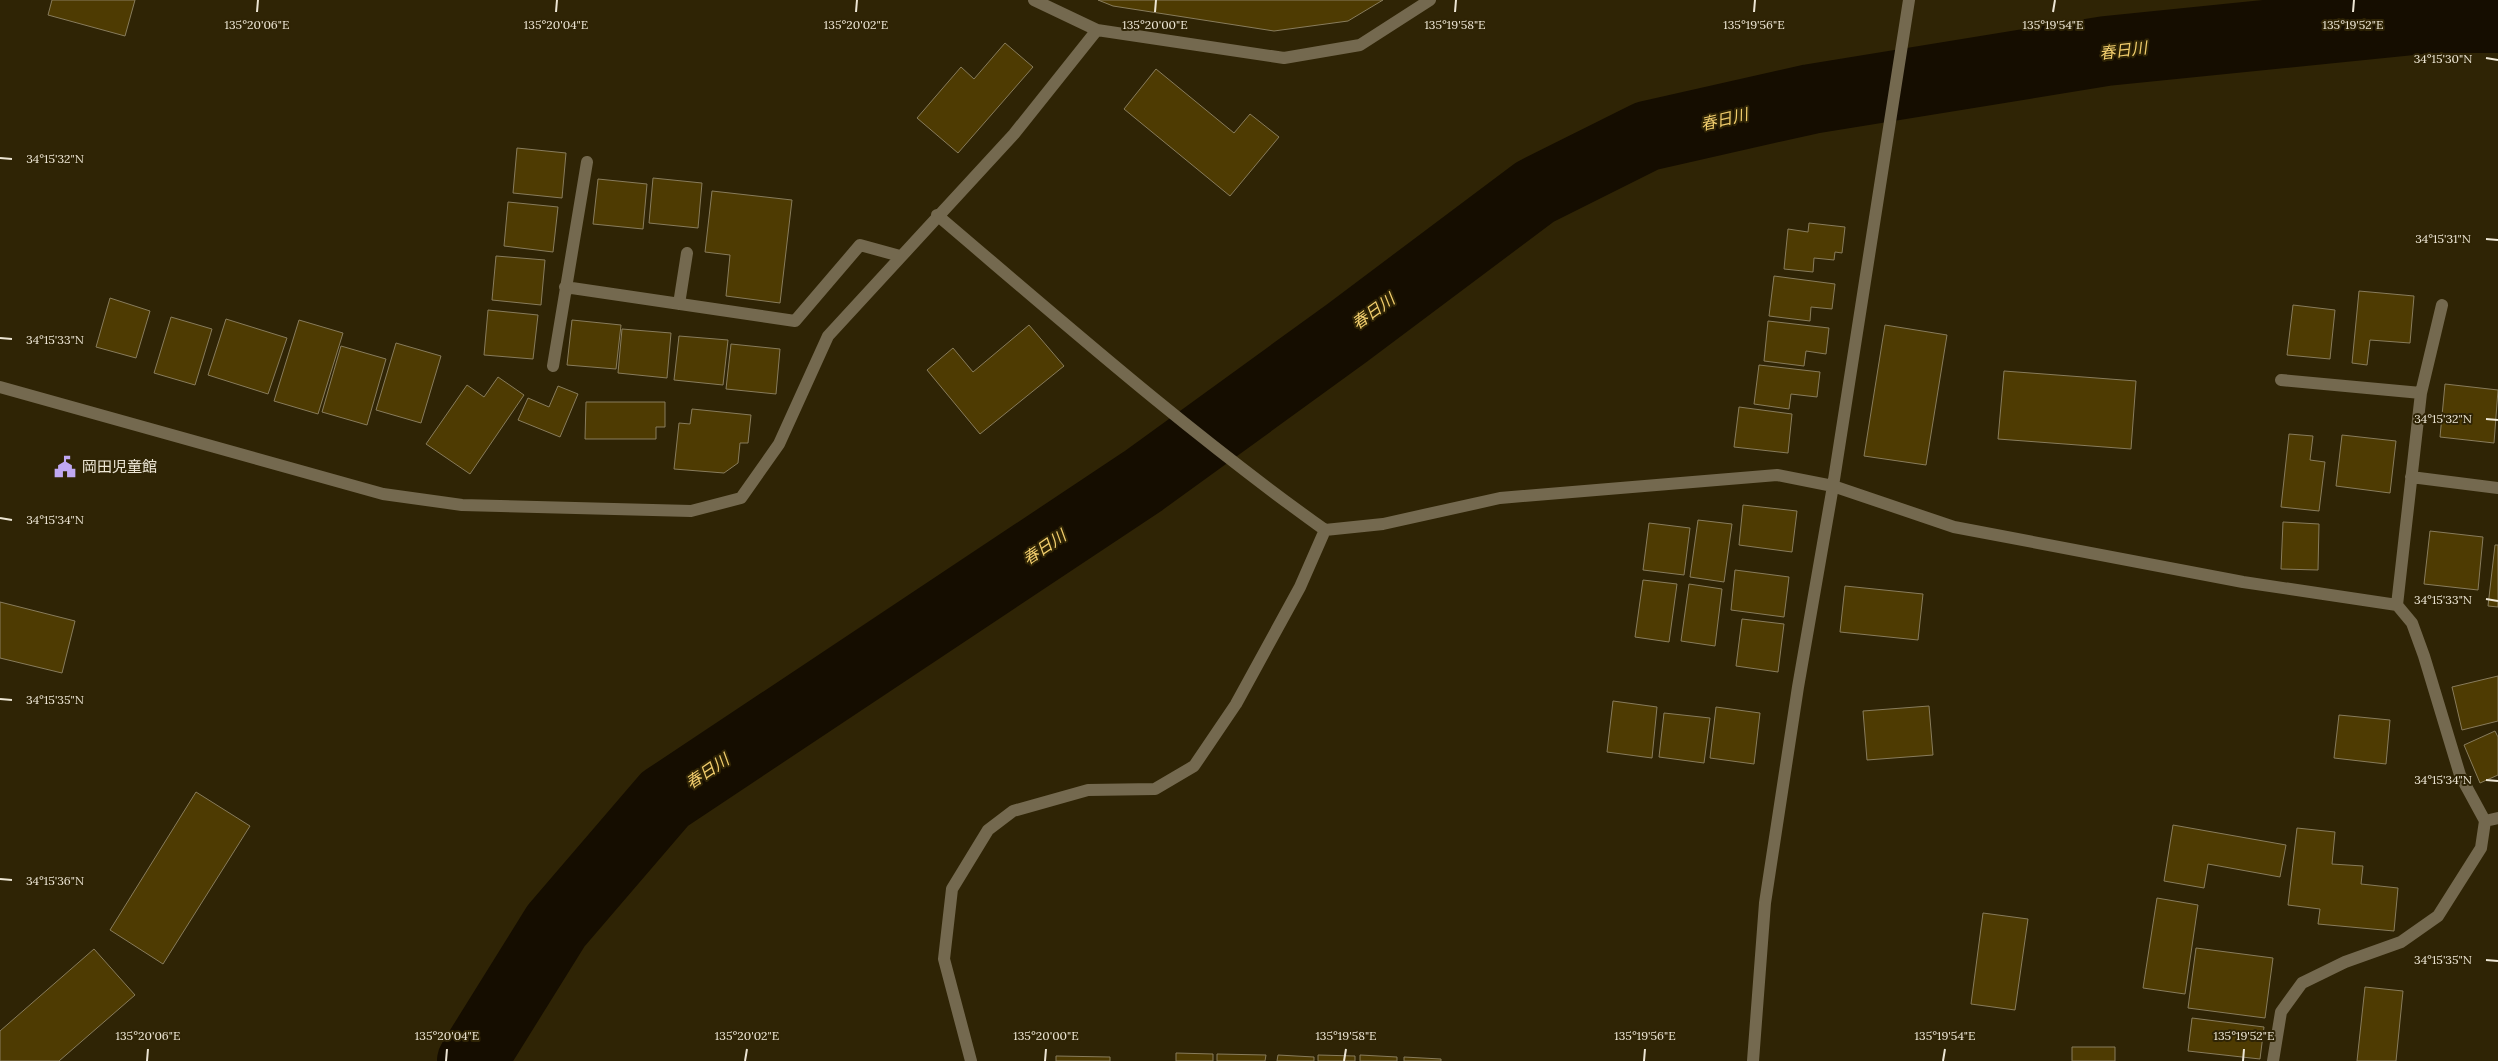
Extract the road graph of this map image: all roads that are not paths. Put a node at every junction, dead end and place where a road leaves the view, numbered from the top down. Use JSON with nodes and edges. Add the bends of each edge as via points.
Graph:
{"nodes":[{"id":1,"x":1034,"y":0,"type":"edge"},
{"id":2,"x":1430,"y":0,"type":"edge"},
{"id":3,"x":1909,"y":0,"type":"edge"},
{"id":4,"x":1097,"y":30,"type":"junction"},
{"id":5,"x":587,"y":162,"type":"dead end"},
{"id":6,"x":937,"y":215,"type":"junction"},
{"id":7,"x":687,"y":253,"type":"dead end"},
{"id":8,"x":900,"y":256,"type":"junction"},
{"id":9,"x":565,"y":286,"type":"junction"},
{"id":10,"x":679,"y":304,"type":"junction"},
{"id":11,"x":2442,"y":305,"type":"dead end"},
{"id":12,"x":553,"y":366,"type":"dead end"},
{"id":13,"x":2281,"y":380,"type":"dead end"},
{"id":14,"x":0,"y":387,"type":"edge"},
{"id":15,"x":2421,"y":393,"type":"junction"},
{"id":16,"x":2411,"y":477,"type":"junction"},
{"id":17,"x":1833,"y":486,"type":"junction"},
{"id":18,"x":2498,"y":488,"type":"edge"},
{"id":19,"x":1325,"y":530,"type":"junction"},
{"id":20,"x":2397,"y":605,"type":"junction"},
{"id":21,"x":2498,"y":818,"type":"edge"},
{"id":22,"x":2485,"y":821,"type":"junction"},
{"id":23,"x":971,"y":1061,"type":"edge"},
{"id":24,"x":1753,"y":1061,"type":"edge"},
{"id":25,"x":2273,"y":1061,"type":"edge"}],
"edges":[{"from":1,"to":4,"type":"street"},
{"from":2,"to":4,"type":"street","via":[[1360,45],[1284,58]]},
{"from":3,"to":17,"type":"street"},
{"from":4,"to":6,"type":"street","via":[[1014,134]]},
{"from":5,"to":9,"type":"street"},
{"from":6,"to":8,"type":"street"},
{"from":6,"to":19,"type":"street","via":[[1134,382]]},
{"from":7,"to":10,"type":"street"},
{"from":8,"to":10,"type":"street","via":[[860,246],[795,321]]},
{"from":8,"to":14,"type":"street","via":[[828,336],[779,444],[742,498],[691,512],[462,505],[383,494]]},
{"from":9,"to":10,"type":"street"},
{"from":9,"to":12,"type":"street"},
{"from":11,"to":15,"type":"street"},
{"from":13,"to":15,"type":"street"},
{"from":15,"to":16,"type":"street"},
{"from":16,"to":18,"type":"street"},
{"from":16,"to":20,"type":"street"},
{"from":17,"to":19,"type":"street","via":[[1777,475],[1500,498],[1383,524]]},
{"from":17,"to":20,"type":"street","via":[[1954,527],[2243,582]]},
{"from":17,"to":24,"type":"street","via":[[1765,903]]},
{"from":19,"to":23,"type":"street","via":[[1300,586],[1236,704],[1194,766],[1155,789],[1088,790],[1012,811],[988,830],[952,889],[944,959]]},
{"from":20,"to":22,"type":"street","via":[[2412,623],[2460,775]]},
{"from":21,"to":22,"type":"street"},
{"from":22,"to":25,"type":"street","via":[[2481,848],[2438,916],[2401,942],[2345,962],[2302,983],[2281,1012]]}]}
